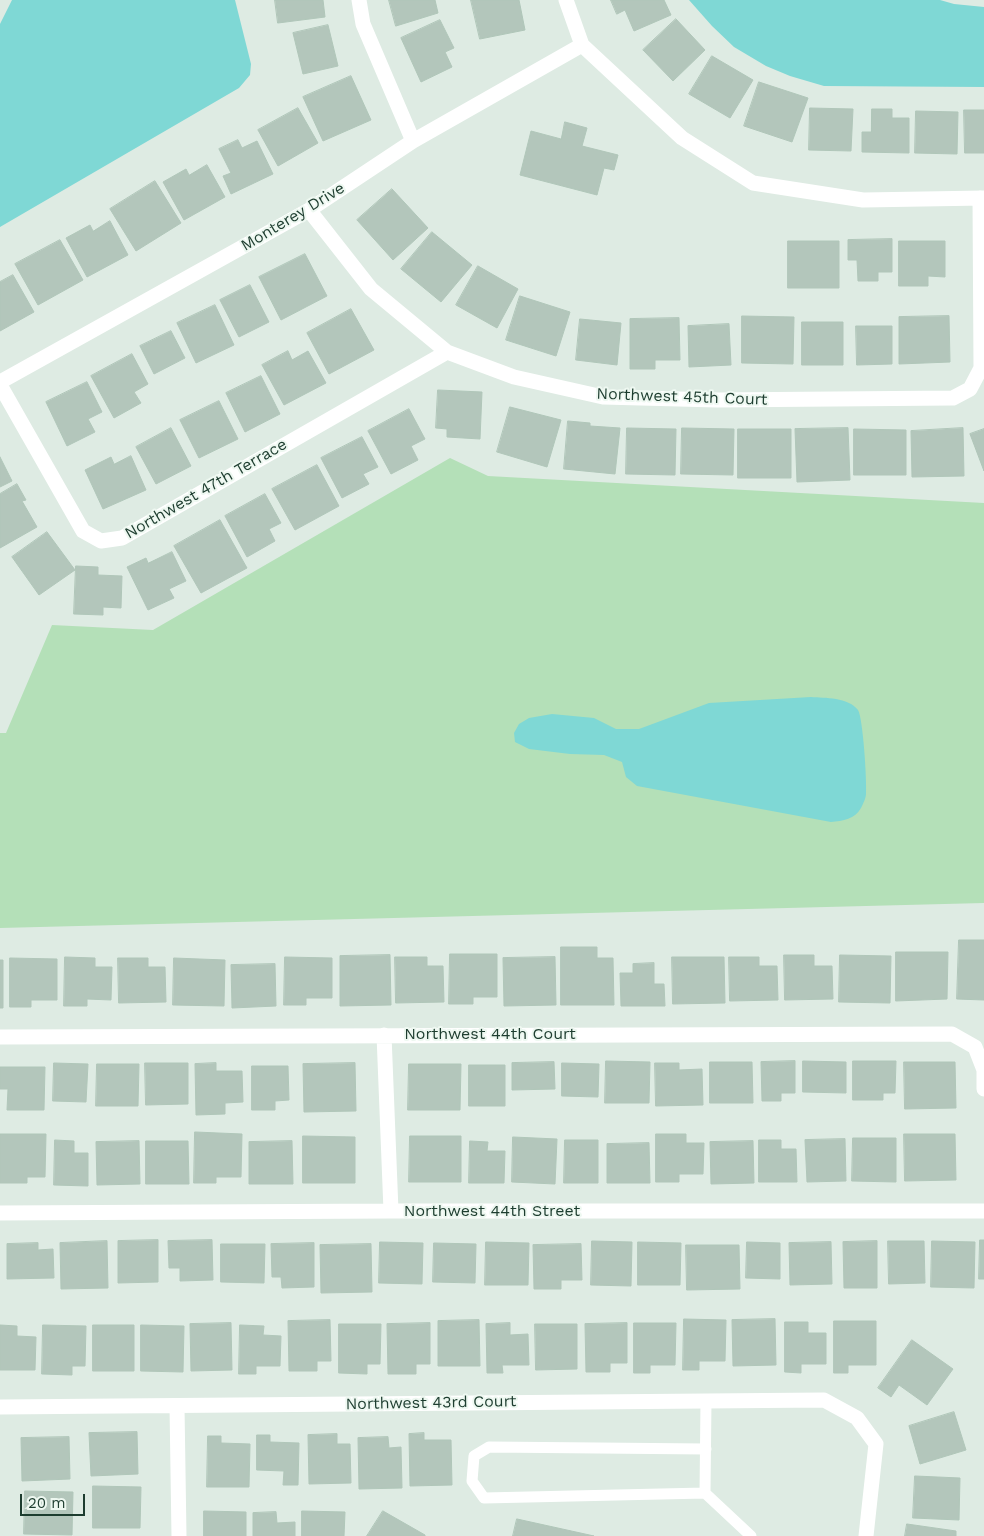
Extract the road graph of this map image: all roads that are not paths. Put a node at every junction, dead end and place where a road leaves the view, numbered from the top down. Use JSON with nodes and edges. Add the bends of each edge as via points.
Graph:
{"nodes":[{"id":1,"x":360,"y":0,"type":"edge"},
{"id":2,"x":566,"y":0,"type":"edge"},
{"id":3,"x":582,"y":45,"type":"junction"},
{"id":4,"x":413,"y":141,"type":"junction"},
{"id":5,"x":982,"y":198,"type":"edge"},
{"id":6,"x":310,"y":210,"type":"junction"},
{"id":7,"x":446,"y":352,"type":"junction"},
{"id":8,"x":0,"y":383,"type":"edge"},
{"id":9,"x":384,"y":1035,"type":"junction"},
{"id":10,"x":0,"y":1037,"type":"edge"},
{"id":11,"x":984,"y":1089,"type":"edge"},
{"id":12,"x":391,"y":1211,"type":"junction"},
{"id":13,"x":984,"y":1211,"type":"edge"},
{"id":14,"x":0,"y":1214,"type":"edge"},
{"id":15,"x":706,"y":1401,"type":"junction"},
{"id":16,"x":177,"y":1406,"type":"junction"},
{"id":17,"x":0,"y":1407,"type":"edge"},
{"id":18,"x":706,"y":1449,"type":"junction"},
{"id":19,"x":706,"y":1493,"type":"junction"},
{"id":20,"x":179,"y":1536,"type":"edge"},
{"id":21,"x":751,"y":1536,"type":"edge"},
{"id":22,"x":866,"y":1536,"type":"edge"}],
"edges":[{"from":1,"to":4,"type":"street","via":[[363,24]]},
{"from":2,"to":3,"type":"street"},
{"from":3,"to":4,"type":"street","name":"Monterey Drive"},
{"from":3,"to":5,"type":"street","via":[[682,138],[753,183],[863,200]]},
{"from":4,"to":6,"type":"street","name":"Monterey Drive"},
{"from":5,"to":7,"type":"street","name":"Northwest 45th Court","via":[[981,368],[970,389],[952,398],[717,400],[603,397],[514,377]]},
{"from":6,"to":7,"type":"street","name":"Northwest 45th Court","via":[[371,289]]},
{"from":6,"to":8,"type":"street","name":"Monterey Drive"},
{"from":7,"to":8,"type":"street","name":"Northwest 47th Terrace","via":[[122,538],[101,541],[84,531]]},
{"from":9,"to":10,"type":"street","name":"Northwest 44th Court"},
{"from":9,"to":11,"type":"street","name":"Northwest 44th Court","via":[[952,1034],[976,1047],[984,1070]]},
{"from":9,"to":12,"type":"street"},
{"from":12,"to":13,"type":"street","name":"Northwest 44th Street"},
{"from":12,"to":14,"type":"street","name":"Northwest 44th Street"},
{"from":15,"to":16,"type":"street","name":"Northwest 43rd Court"},
{"from":15,"to":18,"type":"lane"},
{"from":15,"to":22,"type":"street","name":"Northwest 43rd Court","via":[[824,1400],[858,1418],[876,1444]]},
{"from":16,"to":17,"type":"street","name":"Northwest 43rd Court"},
{"from":16,"to":20,"type":"street"},
{"from":18,"to":19,"type":"lane"},
{"from":18,"to":19,"type":"lane","via":[[489,1447],[474,1456],[472,1481],[484,1498]]},
{"from":19,"to":21,"type":"lane"}]}
